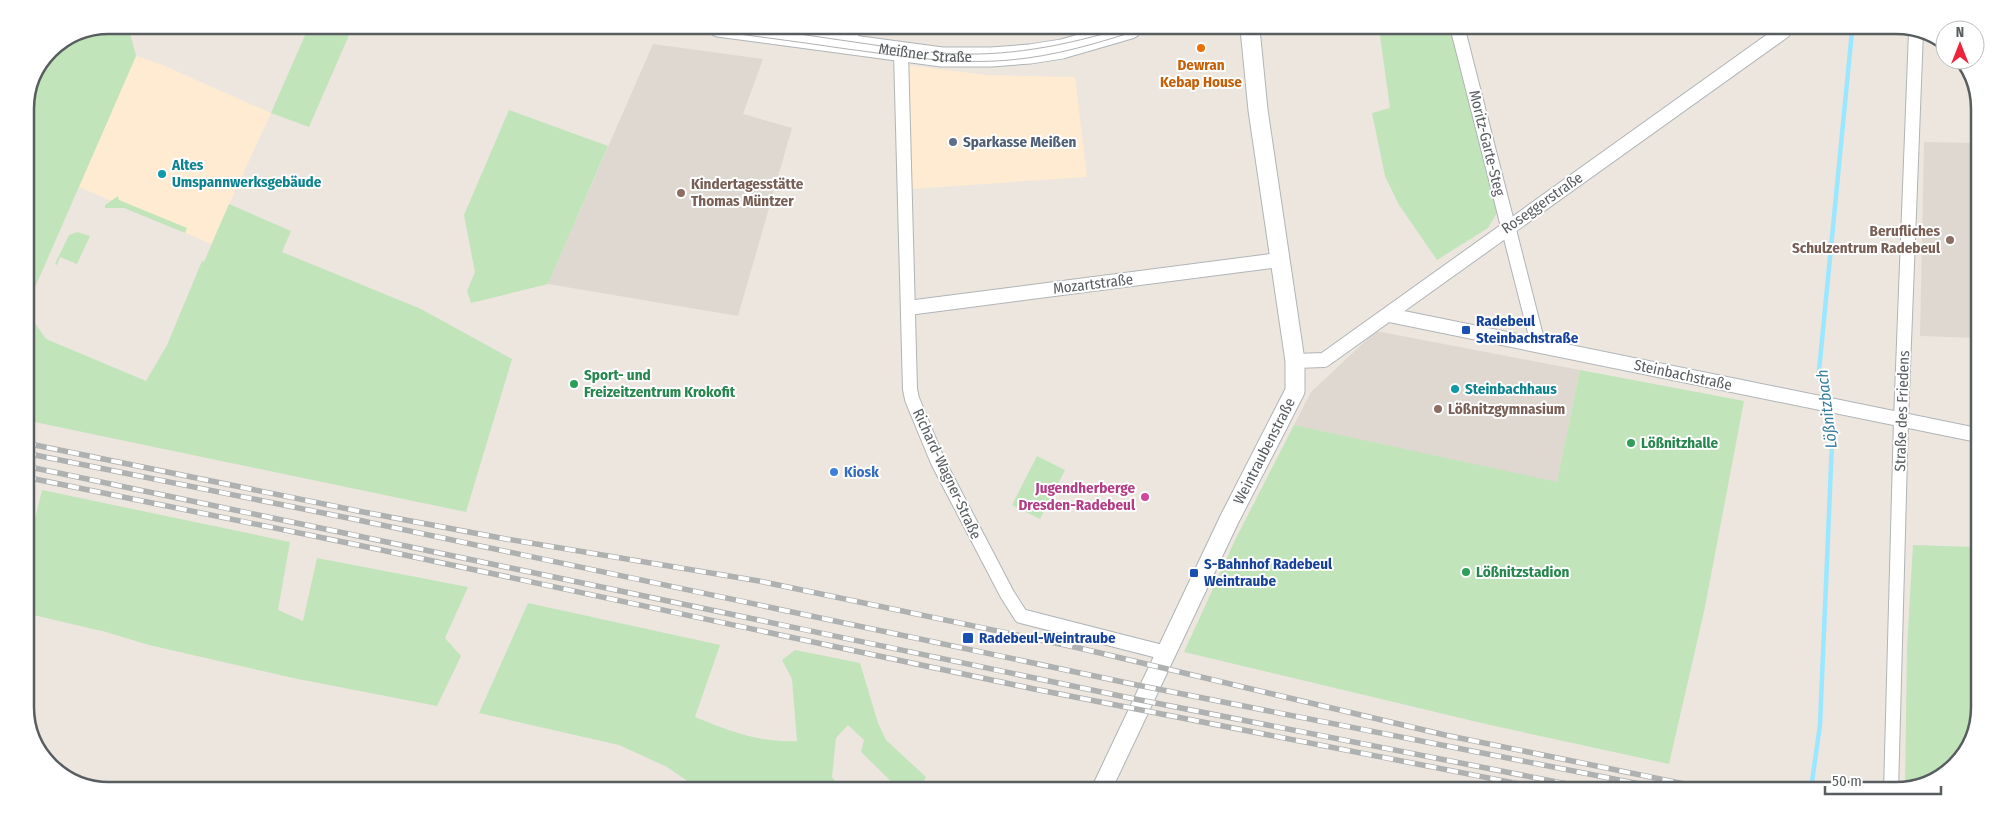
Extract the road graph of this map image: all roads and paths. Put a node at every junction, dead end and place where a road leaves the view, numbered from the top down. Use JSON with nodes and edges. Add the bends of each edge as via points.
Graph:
{"nodes":[{"id":1,"x":821,"y":34,"type":"edge"},
{"id":2,"x":1111,"y":34,"type":"edge"},
{"id":3,"x":1250,"y":34,"type":"edge"},
{"id":4,"x":1459,"y":34,"type":"edge"},
{"id":5,"x":1780,"y":34,"type":"edge"},
{"id":6,"x":851,"y":36,"type":"edge"},
{"id":7,"x":1916,"y":36,"type":"edge"},
{"id":8,"x":900,"y":53,"type":"junction"},
{"id":9,"x":1508,"y":227,"type":"junction"},
{"id":10,"x":1279,"y":260,"type":"junction"},
{"id":11,"x":908,"y":308,"type":"junction"},
{"id":12,"x":1389,"y":315,"type":"junction"},
{"id":13,"x":1538,"y":344,"type":"junction"},
{"id":14,"x":1295,"y":361,"type":"junction"},
{"id":15,"x":1901,"y":420,"type":"junction"},
{"id":16,"x":1971,"y":434,"type":"edge"},
{"id":17,"x":1166,"y":653,"type":"junction"},
{"id":18,"x":1105,"y":782,"type":"edge"},
{"id":19,"x":1891,"y":782,"type":"edge"}],
"edges":[{"from":1,"to":6,"type":"street","name":"Meißner Straße"},
{"from":2,"to":8,"type":"street","name":"Meißner Straße","via":[[1062,49],[1023,55],[942,57]]},
{"from":3,"to":10,"type":"street","name":"Weintraubenstraße"},
{"from":4,"to":9,"type":"street","name":"Moritz-Garte-Steg"},
{"from":5,"to":9,"type":"street","name":"Roseggerstraße"},
{"from":6,"to":8,"type":"street","name":"Meißner Straße"},
{"from":7,"to":15,"type":"street","name":"Straße des Friedens"},
{"from":8,"to":11,"type":"street","name":"Richard-Wagner-Straße"},
{"from":9,"to":12,"type":"street","name":"Roseggerstraße"},
{"from":9,"to":13,"type":"street","name":"Moritz-Garte-Steg"},
{"from":10,"to":11,"type":"street","name":"Mozartstraße"},
{"from":10,"to":14,"type":"street","name":"Weintraubenstraße"},
{"from":11,"to":17,"type":"street","name":"Richard-Wagner-Straße","via":[[912,399],[942,470],[1018,613],[1027,619]]},
{"from":12,"to":13,"type":"street","name":"Steinbachstraße"},
{"from":12,"to":14,"type":"street","name":"Roseggerstraße","via":[[1324,360]]},
{"from":13,"to":15,"type":"street","name":"Steinbachstraße"},
{"from":14,"to":17,"type":"street","name":"Weintraubenstraße","via":[[1295,391]]},
{"from":15,"to":16,"type":"street","name":"Steinbachstraße"},
{"from":15,"to":19,"type":"street","name":"Straße des Friedens"},
{"from":17,"to":18,"type":"street","name":"Weintraubenstraße"}]}
